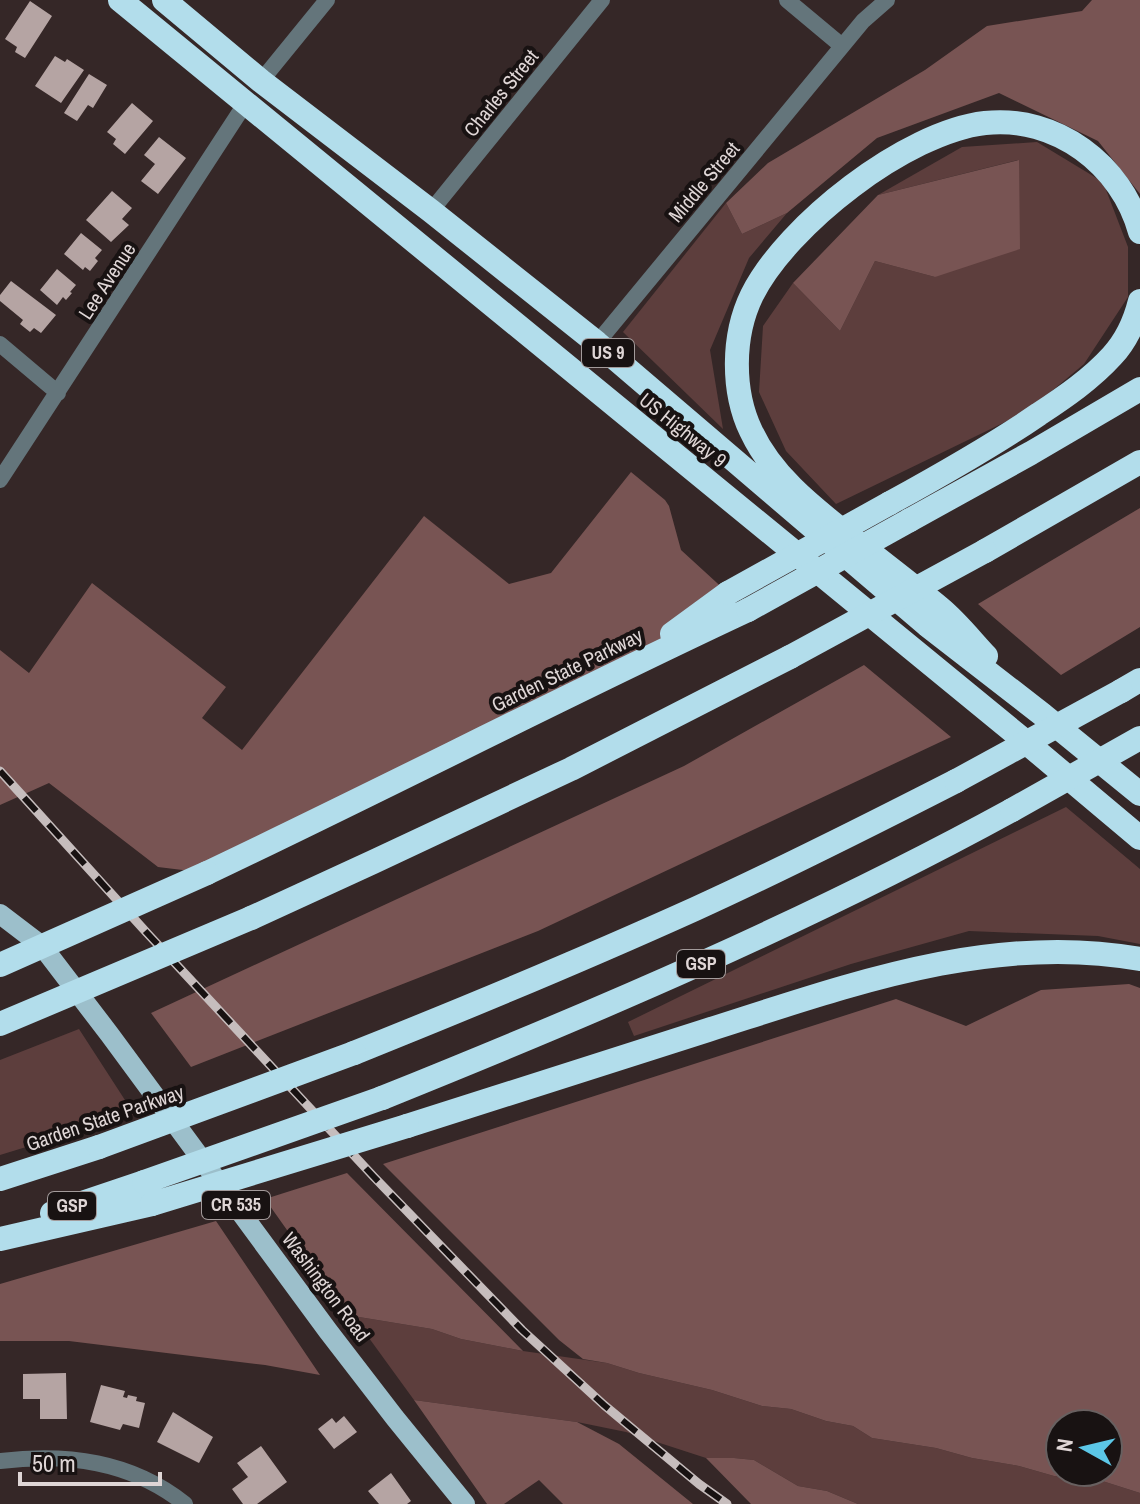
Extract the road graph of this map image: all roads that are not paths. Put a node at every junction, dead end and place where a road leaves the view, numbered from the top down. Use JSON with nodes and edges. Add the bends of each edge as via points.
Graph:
{"nodes":[{"id":1,"x":120,"y":0,"type":"edge"},
{"id":2,"x":164,"y":0,"type":"edge"},
{"id":3,"x":327,"y":0,"type":"edge"},
{"id":4,"x":602,"y":0,"type":"edge"},
{"id":5,"x":787,"y":0,"type":"edge"},
{"id":6,"x":887,"y":0,"type":"edge"},
{"id":7,"x":842,"y":46,"type":"junction"},
{"id":8,"x":261,"y":81,"type":"junction"},
{"id":9,"x":245,"y":104,"type":"junction"},
{"id":10,"x":431,"y":211,"type":"junction"},
{"id":11,"x":1140,"y":232,"type":"edge"},
{"id":12,"x":1140,"y":301,"type":"edge"},
{"id":13,"x":597,"y":343,"type":"junction"},
{"id":14,"x":0,"y":344,"type":"edge"},
{"id":15,"x":1140,"y":389,"type":"edge"},
{"id":16,"x":58,"y":393,"type":"junction"},
{"id":17,"x":1140,"y":462,"type":"edge"},
{"id":18,"x":0,"y":480,"type":"edge"},
{"id":19,"x":628,"y":666,"type":"junction"},
{"id":20,"x":1131,"y":686,"type":"edge"},
{"id":21,"x":1043,"y":715,"type":"junction"},
{"id":22,"x":1140,"y":738,"type":"edge"},
{"id":23,"x":1140,"y":794,"type":"edge"},
{"id":24,"x":1140,"y":838,"type":"edge"},
{"id":25,"x":0,"y":914,"type":"edge"},
{"id":26,"x":1140,"y":959,"type":"edge"},
{"id":27,"x":0,"y":965,"type":"edge"},
{"id":28,"x":0,"y":1024,"type":"edge"},
{"id":29,"x":0,"y":1179,"type":"edge"},
{"id":30,"x":148,"y":1193,"type":"junction"},
{"id":31,"x":0,"y":1230,"type":"edge"},
{"id":32,"x":0,"y":1239,"type":"edge"},
{"id":33,"x":0,"y":1461,"type":"edge"},
{"id":34,"x":185,"y":1504,"type":"edge"},
{"id":35,"x":465,"y":1504,"type":"edge"}],
"edges":[{"from":1,"to":9,"type":"highway","name":"US Highway 9","number":"US 9"},
{"from":2,"to":8,"type":"highway","name":"US Highway 9","number":"US 9"},
{"from":3,"to":8,"type":"street"},
{"from":4,"to":10,"type":"street","name":"Charles Street"},
{"from":5,"to":7,"type":"street"},
{"from":6,"to":7,"type":"street","name":"Middle Street"},
{"from":7,"to":13,"type":"street","name":"Middle Street"},
{"from":8,"to":10,"type":"highway","name":"US Highway 9","number":"US 9"},
{"from":9,"to":16,"type":"street","name":"Lee Avenue"},
{"from":9,"to":24,"type":"highway","name":"US Highway 9","number":"US 9"},
{"from":10,"to":13,"type":"highway","name":"US Highway 9","number":"US 9"},
{"from":11,"to":21,"type":"highway","via":[[1112,175],[1069,141],[1020,124],[966,127],[889,161],[835,200],[774,263],[752,295],[741,328],[741,399],[752,432],[771,463],[813,508],[944,611]]},
{"from":12,"to":19,"type":"highway","bridge":true,"via":[[1123,343],[1086,381],[999,441],[728,593]]},
{"from":13,"to":21,"type":"highway","name":"US Highway 9","number":"US 9","via":[[915,615]]},
{"from":14,"to":16,"type":"street"},
{"from":15,"to":19,"type":"highway","name":"Garden State Parkway","bridge":true,"via":[[748,610]]},
{"from":16,"to":18,"type":"street","name":"Lee Avenue"},
{"from":17,"to":28,"type":"highway","bridge":true,"via":[[790,657],[571,769],[251,918]]},
{"from":19,"to":27,"type":"highway","name":"Garden State Parkway","bridge":true,"via":[[207,873]]},
{"from":20,"to":29,"type":"highway","name":"Garden State Parkway","number":"GSP","bridge":true,"via":[[815,852],[505,992],[354,1053]]},
{"from":21,"to":23,"type":"highway","name":"US Highway 9","number":"US 9"},
{"from":22,"to":30,"type":"highway","number":"GSP","bridge":true,"via":[[878,881],[749,942],[516,1044]]},
{"from":25,"to":35,"type":"main road","name":"Washington Road","number":"CR 535","via":[[42,946],[336,1341]]},
{"from":26,"to":30,"type":"highway","bridge":true,"via":[[1019,953],[914,969],[407,1126]]},
{"from":30,"to":31,"type":"highway","number":"GSP"},
{"from":30,"to":32,"type":"highway"},
{"from":33,"to":34,"type":"street","via":[[41,1457],[117,1467]]}]}
